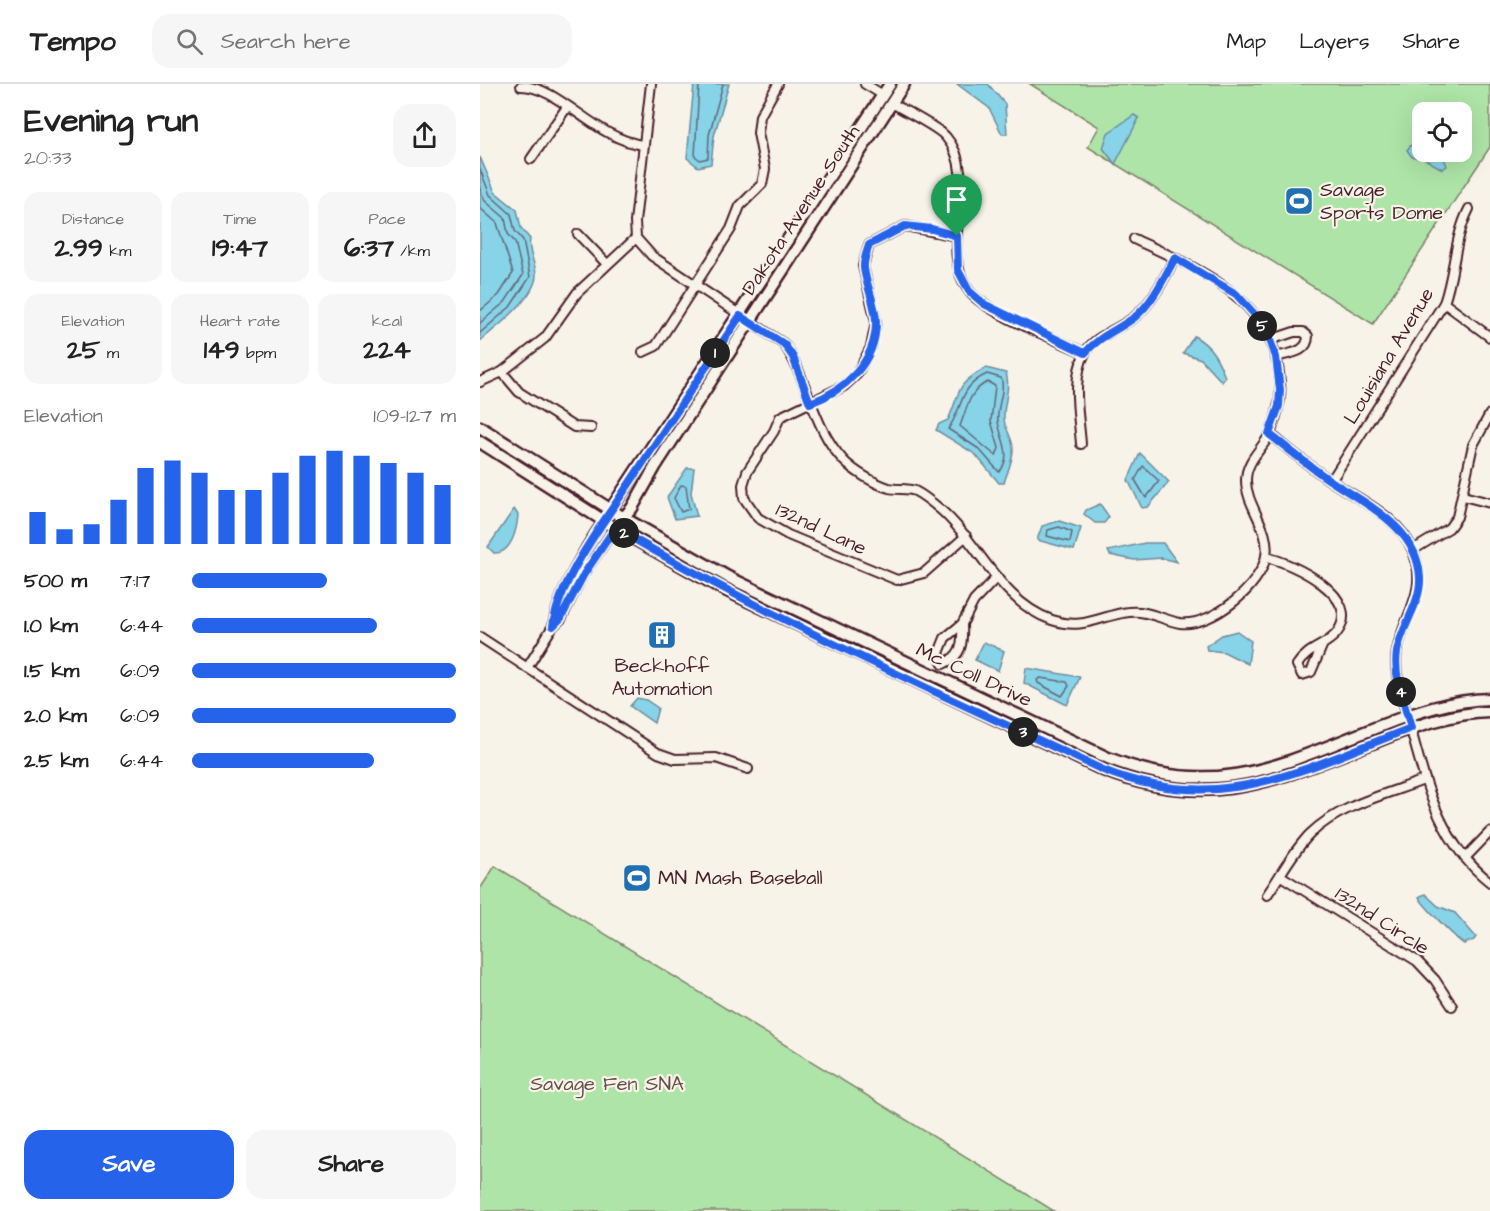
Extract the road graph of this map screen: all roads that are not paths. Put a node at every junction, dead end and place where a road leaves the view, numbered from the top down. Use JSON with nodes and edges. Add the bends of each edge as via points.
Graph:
{"nodes":[{"id":1,"x":651,"y":84,"type":"edge"},
{"id":2,"x":778,"y":84,"type":"edge"},
{"id":3,"x":865,"y":84,"type":"edge"},
{"id":4,"x":890,"y":84,"type":"edge"},
{"id":5,"x":904,"y":84,"type":"edge"},
{"id":6,"x":521,"y":86,"type":"dead end"},
{"id":7,"x":882,"y":95,"type":"junction"},
{"id":8,"x":892,"y":103,"type":"junction"},
{"id":9,"x":567,"y":106,"type":"junction"},
{"id":10,"x":643,"y":145,"type":"junction"},
{"id":11,"x":531,"y":159,"type":"dead end"},
{"id":12,"x":1469,"y":208,"type":"dead end"},
{"id":13,"x":578,"y":234,"type":"dead end"},
{"id":14,"x":957,"y":236,"type":"junction"},
{"id":15,"x":636,"y":238,"type":"junction"},
{"id":16,"x":1134,"y":239,"type":"dead end"},
{"id":17,"x":1175,"y":258,"type":"junction"},
{"id":18,"x":607,"y":264,"type":"junction"},
{"id":19,"x":695,"y":286,"type":"junction"},
{"id":20,"x":1444,"y":303,"type":"junction"},
{"id":21,"x":740,"y":316,"type":"junction"},
{"id":22,"x":750,"y":322,"type":"junction"},
{"id":23,"x":1490,"y":337,"type":"edge"},
{"id":24,"x":1270,"y":340,"type":"junction"},
{"id":25,"x":643,"y":352,"type":"dead end"},
{"id":26,"x":1085,"y":353,"type":"junction"},
{"id":27,"x":1276,"y":357,"type":"junction"},
{"id":28,"x":502,"y":372,"type":"junction"},
{"id":29,"x":480,"y":382,"type":"edge"},
{"id":30,"x":810,"y":403,"type":"junction"},
{"id":31,"x":1490,"y":414,"type":"edge"},
{"id":32,"x":480,"y":427,"type":"edge"},
{"id":33,"x":591,"y":428,"type":"dead end"},
{"id":34,"x":1269,"y":434,"type":"junction"},
{"id":35,"x":480,"y":442,"type":"edge"},
{"id":36,"x":1081,"y":444,"type":"dead end"},
{"id":37,"x":1331,"y":482,"type":"junction"},
{"id":38,"x":1463,"y":496,"type":"junction"},
{"id":39,"x":1490,"y":503,"type":"edge"},
{"id":40,"x":611,"y":510,"type":"junction"},
{"id":41,"x":624,"y":518,"type":"junction"},
{"id":42,"x":603,"y":521,"type":"junction"},
{"id":43,"x":615,"y":528,"type":"junction"},
{"id":44,"x":966,"y":536,"type":"junction"},
{"id":45,"x":1413,"y":550,"type":"junction"},
{"id":46,"x":1266,"y":557,"type":"junction"},
{"id":47,"x":997,"y":577,"type":"junction"},
{"id":48,"x":962,"y":624,"type":"junction"},
{"id":49,"x":553,"y":626,"type":"junction"},
{"id":50,"x":480,"y":637,"type":"edge"},
{"id":51,"x":1323,"y":644,"type":"dead end"},
{"id":52,"x":943,"y":664,"type":"junction"},
{"id":53,"x":527,"y":668,"type":"junction"},
{"id":54,"x":937,"y":678,"type":"junction"},
{"id":55,"x":932,"y":690,"type":"junction"},
{"id":56,"x":1490,"y":699,"type":"edge"},
{"id":57,"x":1490,"y":712,"type":"edge"},
{"id":58,"x":1407,"y":716,"type":"junction"},
{"id":59,"x":1411,"y":728,"type":"junction"},
{"id":60,"x":748,"y":769,"type":"dead end"},
{"id":61,"x":1424,"y":780,"type":"junction"},
{"id":62,"x":1490,"y":832,"type":"edge"},
{"id":63,"x":1465,"y":858,"type":"junction"},
{"id":64,"x":1281,"y":876,"type":"junction"},
{"id":65,"x":1490,"y":882,"type":"edge"},
{"id":66,"x":1267,"y":895,"type":"dead end"},
{"id":67,"x":1452,"y":1006,"type":"dead end"}],
"edges":[{"from":1,"to":10,"type":"street"},
{"from":2,"to":19,"type":"street","via":[[760,116],[758,133],[765,169],[762,184],[740,206],[731,229]]},
{"from":3,"to":7,"type":"street"},
{"from":4,"to":7,"type":"main road","name":"Dakota Avenue South"},
{"from":5,"to":8,"type":"main road","name":"Dakota Avenue South"},
{"from":6,"to":9,"type":"street","via":[[541,89]]},
{"from":7,"to":21,"type":"main road","name":"Dakota Avenue South"},
{"from":8,"to":14,"type":"street","via":[[946,137],[960,165]]},
{"from":8,"to":22,"type":"main road","name":"Dakota Avenue South"},
{"from":9,"to":10,"type":"street","via":[[613,137]]},
{"from":9,"to":11,"type":"street"},
{"from":10,"to":15,"type":"street","via":[[634,222]]},
{"from":12,"to":20,"type":"street","name":"Louisiana Avenue","via":[[1460,226],[1452,280]]},
{"from":13,"to":18,"type":"street"},
{"from":14,"to":26,"type":"street","via":[[958,270],[969,291],[984,304]]},
{"from":14,"to":30,"type":"street","name":"132nd Lane","via":[[905,226],[869,245],[863,266],[876,322],[871,347],[857,374],[844,386]]},
{"from":15,"to":18,"type":"street"},
{"from":15,"to":19,"type":"street","via":[[646,251]]},
{"from":16,"to":17,"type":"street"},
{"from":17,"to":24,"type":"street","via":[[1236,294],[1256,316]]},
{"from":17,"to":26,"type":"street","via":[[1136,316],[1104,335]]},
{"from":18,"to":28,"type":"street","via":[[577,293],[545,338]]},
{"from":19,"to":21,"type":"street"},
{"from":19,"to":25,"type":"street","via":[[656,345]]},
{"from":20,"to":23,"type":"street"},
{"from":20,"to":37,"type":"street","name":"Louisiana Avenue"},
{"from":21,"to":22,"type":"street"},
{"from":21,"to":40,"type":"main road","name":"Dakota Avenue South"},
{"from":22,"to":30,"type":"street","via":[[784,344]]},
{"from":22,"to":41,"type":"main road","name":"Dakota Avenue South"},
{"from":24,"to":27,"type":"street"},
{"from":24,"to":27,"type":"street","via":[[1294,332],[1308,336],[1303,349]]},
{"from":26,"to":36,"type":"street","via":[[1077,393]]},
{"from":27,"to":34,"type":"street","via":[[1279,406]]},
{"from":28,"to":29,"type":"street"},
{"from":28,"to":33,"type":"street","via":[[519,392],[574,427]]},
{"from":30,"to":44,"type":"street","via":[[829,445],[847,465],[889,488],[914,491],[941,510]]},
{"from":30,"to":44,"type":"street","name":"132nd Lane","via":[[780,417],[747,472],[744,498],[758,518],[788,535],[897,580],[924,573]]},
{"from":31,"to":38,"type":"street","via":[[1473,445]]},
{"from":32,"to":40,"type":"main road","name":"Mc Coll Drive"},
{"from":34,"to":37,"type":"street"},
{"from":34,"to":46,"type":"street","via":[[1253,458],[1246,480],[1267,541]]},
{"from":35,"to":42,"type":"main road","name":"Mc Coll Drive"},
{"from":37,"to":45,"type":"street","via":[[1392,523]]},
{"from":38,"to":39,"type":"street"},
{"from":38,"to":45,"type":"street","via":[[1449,528]]},
{"from":40,"to":41,"type":"main road","name":"Mc Coll Drive"},
{"from":40,"to":42,"type":"main road","name":"Dakota Avenue South"},
{"from":41,"to":43,"type":"main road","name":"Dakota Avenue South"},
{"from":41,"to":54,"type":"main road","name":"Mc Coll Drive","via":[[768,598]]},
{"from":42,"to":43,"type":"main road","name":"Mc Coll Drive"},
{"from":42,"to":49,"type":"street","name":"Dakota Avenue South","via":[[571,577]]},
{"from":43,"to":49,"type":"street","name":"Dakota Avenue South"},
{"from":43,"to":55,"type":"main road","name":"Mc Coll Drive","via":[[746,601]]},
{"from":44,"to":47,"type":"street"},
{"from":45,"to":58,"type":"street","via":[[1420,578],[1396,653]]},
{"from":46,"to":47,"type":"street","via":[[1255,579],[1221,613],[1181,623],[1139,611],[1078,624],[1053,621],[1030,610]]},
{"from":46,"to":51,"type":"street","via":[[1285,562],[1326,586],[1338,598],[1342,619],[1337,633]]},
{"from":47,"to":48,"type":"street","via":[[974,601]]},
{"from":48,"to":52,"type":"street","via":[[945,638],[939,653]]},
{"from":48,"to":52,"type":"street","via":[[963,643],[955,659]]},
{"from":49,"to":53,"type":"street","name":"Dakota Avenue South"},
{"from":50,"to":53,"type":"street"},
{"from":52,"to":54,"type":"street"},
{"from":53,"to":60,"type":"street","via":[[658,753],[675,759],[716,758]]},
{"from":54,"to":55,"type":"street"},
{"from":54,"to":58,"type":"main road","name":"Mc Coll Drive","via":[[1108,758],[1148,772],[1186,778],[1255,773]]},
{"from":55,"to":59,"type":"main road","name":"Mc Coll Drive","via":[[1109,772],[1143,784],[1184,791],[1228,790],[1270,781]]},
{"from":56,"to":58,"type":"main road","name":"Mc Coll Drive","via":[[1443,705]]},
{"from":57,"to":59,"type":"main road","name":"Mc Coll Drive","via":[[1445,717]]},
{"from":58,"to":59,"type":"street"},
{"from":59,"to":61,"type":"street"},
{"from":61,"to":63,"type":"street","via":[[1439,819]]},
{"from":61,"to":64,"type":"street","via":[[1321,824]]},
{"from":62,"to":63,"type":"street"},
{"from":63,"to":65,"type":"street"},
{"from":64,"to":66,"type":"street"},
{"from":64,"to":67,"type":"street","name":"132nd Circle","via":[[1417,961]]}]}
